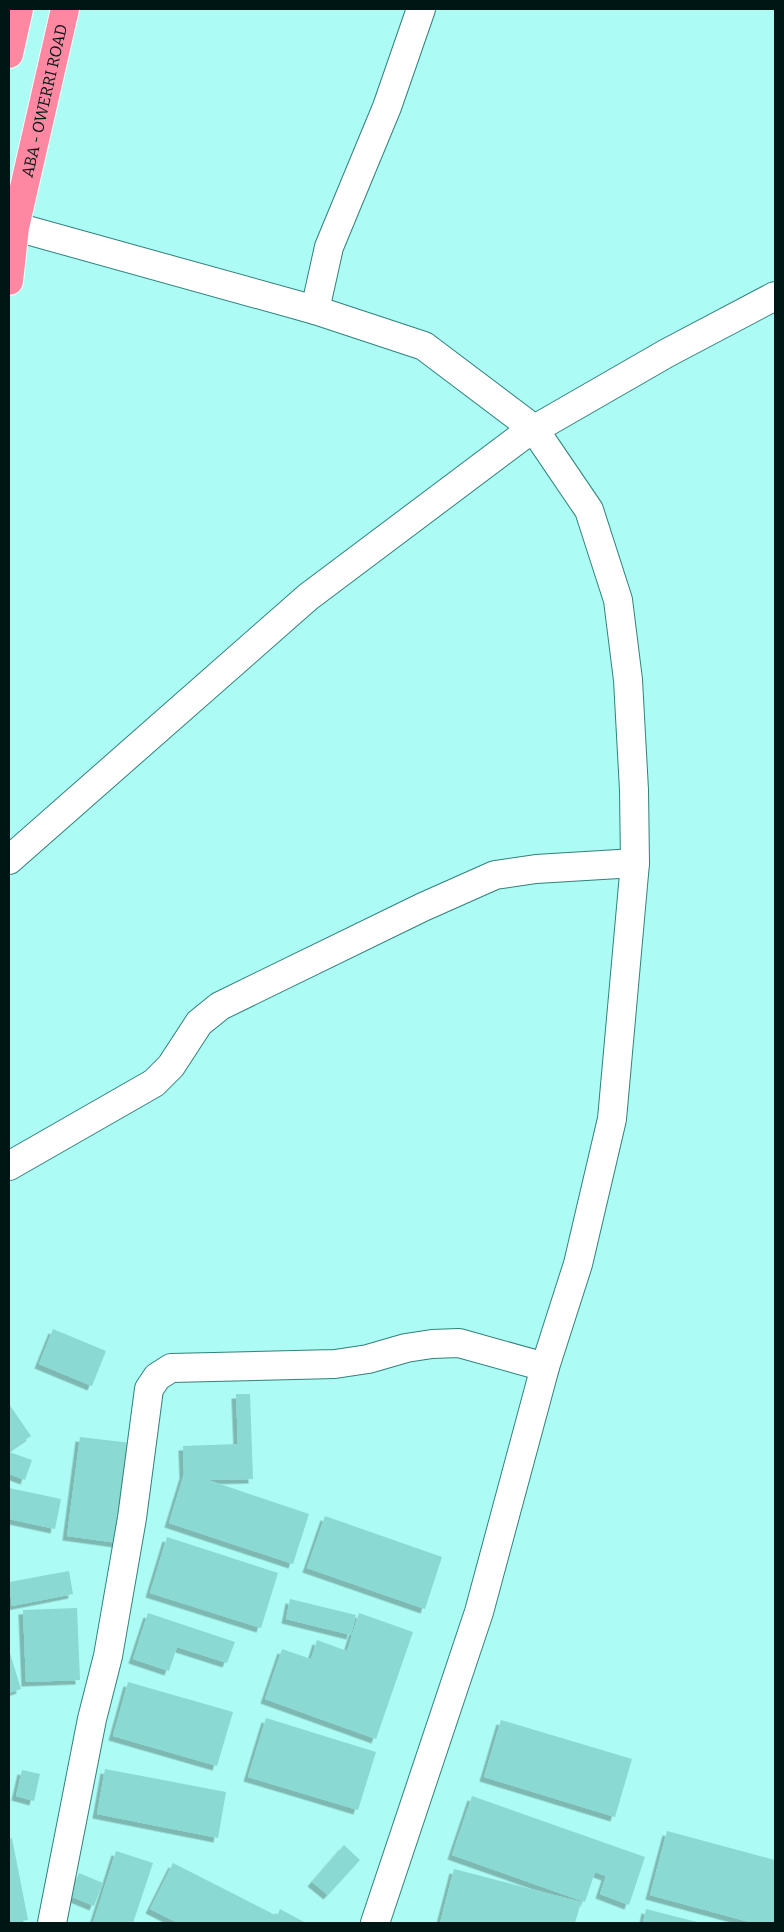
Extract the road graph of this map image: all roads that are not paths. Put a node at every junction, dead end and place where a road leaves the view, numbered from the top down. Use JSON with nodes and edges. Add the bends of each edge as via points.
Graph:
{"nodes":[{"id":1,"x":19,"y":9,"type":"edge"},
{"id":2,"x":65,"y":9,"type":"edge"},
{"id":3,"x":421,"y":9,"type":"edge"},
{"id":4,"x":9,"y":54,"type":"edge"},
{"id":5,"x":12,"y":226,"type":"edge"},
{"id":6,"x":9,"y":281,"type":"edge"},
{"id":7,"x":775,"y":296,"type":"edge"},
{"id":8,"x":315,"y":310,"type":"junction"},
{"id":9,"x":534,"y":429,"type":"junction"},
{"id":10,"x":9,"y":860,"type":"edge"},
{"id":11,"x":635,"y":863,"type":"junction"},
{"id":12,"x":9,"y":1166,"type":"edge"},
{"id":13,"x":545,"y":1367,"type":"junction"},
{"id":14,"x":52,"y":1923,"type":"edge"},
{"id":15,"x":375,"y":1923,"type":"edge"}],
"edges":[{"from":1,"to":4,"type":"highway"},
{"from":2,"to":5,"type":"highway","name":"ABA - OWERRI ROAD"},
{"from":3,"to":8,"type":"street","via":[[386,107],[329,247]]},
{"from":5,"to":6,"type":"highway","name":"ABA - OWERRI ROAD"},
{"from":5,"to":8,"type":"street"},
{"from":7,"to":9,"type":"street"},
{"from":8,"to":9,"type":"street","via":[[424,346]]},
{"from":9,"to":10,"type":"street","via":[[308,597]]},
{"from":9,"to":11,"type":"street","via":[[589,510],[618,600],[629,689]]},
{"from":11,"to":12,"type":"street","via":[[495,875],[405,916],[220,1006],[199,1023],[171,1066],[154,1083]]},
{"from":11,"to":13,"type":"street","via":[[612,1119],[578,1264]]},
{"from":13,"to":14,"type":"street","via":[[459,1343],[406,1348],[335,1364],[171,1368],[157,1376],[148,1389],[132,1518],[108,1656],[92,1719]]},
{"from":13,"to":15,"type":"street","via":[[479,1612]]}]}
